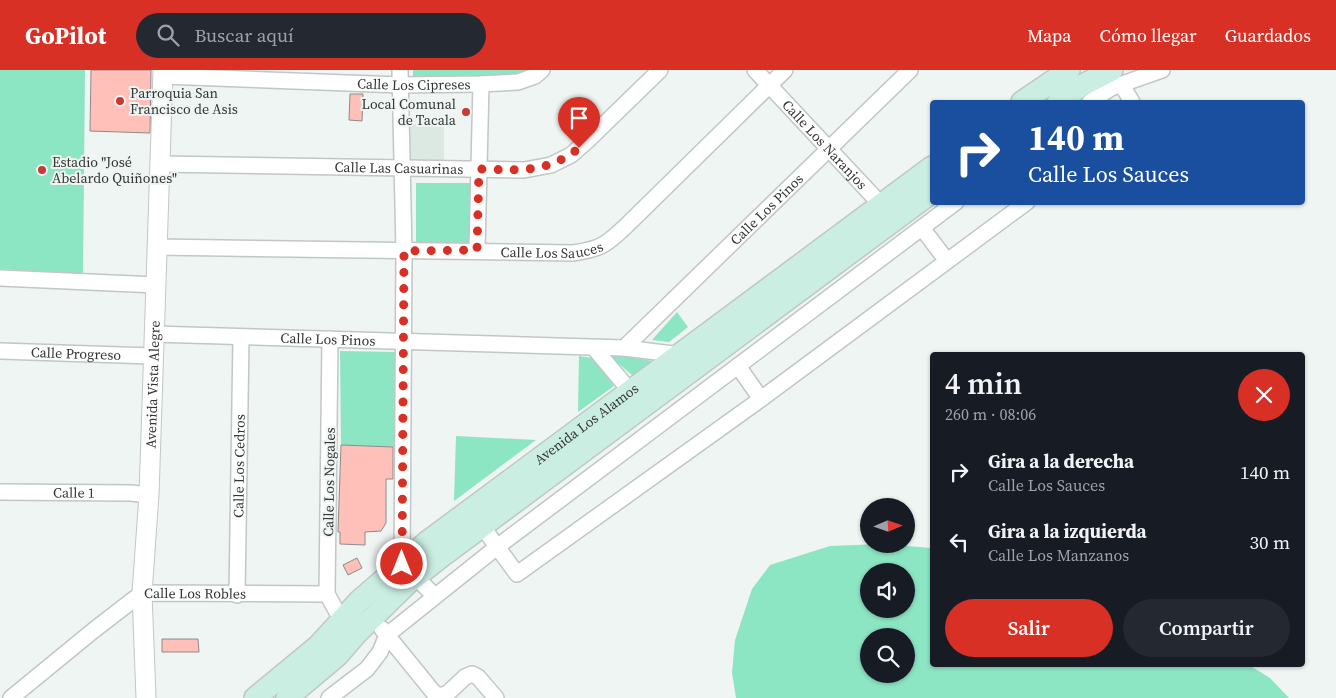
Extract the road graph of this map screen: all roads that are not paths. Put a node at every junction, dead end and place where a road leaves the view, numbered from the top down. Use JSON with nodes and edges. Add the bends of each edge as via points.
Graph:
{"nodes":[{"id":1,"x":660,"y":70,"type":"edge"},
{"id":2,"x":755,"y":70,"type":"edge"},
{"id":3,"x":785,"y":70,"type":"edge"},
{"id":4,"x":910,"y":70,"type":"edge"},
{"id":5,"x":1070,"y":70,"type":"edge"},
{"id":6,"x":1162,"y":70,"type":"edge"},
{"id":7,"x":536,"y":72,"type":"edge"},
{"id":8,"x":163,"y":73,"type":"edge"},
{"id":9,"x":400,"y":77,"type":"edge"},
{"id":10,"x":1117,"y":77,"type":"edge"},
{"id":11,"x":481,"y":84,"type":"junction"},
{"id":12,"x":769,"y":85,"type":"junction"},
{"id":13,"x":1025,"y":100,"type":"edge"},
{"id":14,"x":1061,"y":100,"type":"edge"},
{"id":15,"x":1093,"y":100,"type":"edge"},
{"id":16,"x":1131,"y":100,"type":"edge"},
{"id":17,"x":828,"y":148,"type":"junction"},
{"id":18,"x":160,"y":164,"type":"junction"},
{"id":19,"x":401,"y":169,"type":"junction"},
{"id":20,"x":479,"y":169,"type":"junction"},
{"id":21,"x":930,"y":169,"type":"edge"},
{"id":22,"x":930,"y":193,"type":"edge"},
{"id":23,"x":952,"y":205,"type":"edge"},
{"id":24,"x":1023,"y":205,"type":"edge"},
{"id":25,"x":888,"y":212,"type":"junction"},
{"id":26,"x":922,"y":228,"type":"junction"},
{"id":27,"x":157,"y":247,"type":"junction"},
{"id":28,"x":477,"y":250,"type":"junction"},
{"id":29,"x":404,"y":251,"type":"junction"},
{"id":30,"x":947,"y":261,"type":"junction"},
{"id":31,"x":0,"y":278,"type":"edge"},
{"id":32,"x":156,"y":285,"type":"junction"},
{"id":33,"x":153,"y":334,"type":"junction"},
{"id":34,"x":241,"y":338,"type":"junction"},
{"id":35,"x":330,"y":339,"type":"junction"},
{"id":36,"x":403,"y":343,"type":"junction"},
{"id":37,"x":709,"y":346,"type":"junction"},
{"id":38,"x":594,"y":348,"type":"junction"},
{"id":39,"x":624,"y":348,"type":"junction"},
{"id":40,"x":0,"y":352,"type":"edge"},
{"id":41,"x":681,"y":355,"type":"junction"},
{"id":42,"x":152,"y":356,"type":"junction"},
{"id":43,"x":734,"y":369,"type":"junction"},
{"id":44,"x":631,"y":392,"type":"junction"},
{"id":45,"x":761,"y":399,"type":"junction"},
{"id":46,"x":0,"y":492,"type":"edge"},
{"id":47,"x":148,"y":495,"type":"junction"},
{"id":48,"x":482,"y":526,"type":"junction"},
{"id":49,"x":496,"y":547,"type":"junction"},
{"id":50,"x":409,"y":570,"type":"junction"},
{"id":51,"x":142,"y":593,"type":"junction"},
{"id":52,"x":327,"y":594,"type":"junction"},
{"id":53,"x":237,"y":595,"type":"junction"},
{"id":54,"x":435,"y":596,"type":"junction"},
{"id":55,"x":359,"y":601,"type":"junction"},
{"id":56,"x":373,"y":618,"type":"junction"},
{"id":57,"x":342,"y":621,"type":"junction"},
{"id":58,"x":387,"y":635,"type":"junction"},
{"id":59,"x":11,"y":698,"type":"edge"},
{"id":60,"x":146,"y":698,"type":"edge"},
{"id":61,"x":255,"y":698,"type":"edge"},
{"id":62,"x":287,"y":698,"type":"edge"},
{"id":63,"x":329,"y":698,"type":"edge"},
{"id":64,"x":496,"y":698,"type":"edge"}],
"edges":[{"from":1,"to":20,"type":"street","name":"Calle Las Casuarinas","via":[[571,155],[551,166],[524,170]]},
{"from":2,"to":12,"type":"street","name":"Calle Los Naranjos"},
{"from":3,"to":12,"type":"street","name":"Calle Los Sauces"},
{"from":4,"to":17,"type":"street","name":"Calle Los Pinos"},
{"from":5,"to":13,"type":"main road"},
{"from":6,"to":10,"type":"street"},
{"from":7,"to":11,"type":"street","name":"Calle Los Cipreses","via":[[518,82]]},
{"from":8,"to":9,"type":"street","name":"Calle Los Cipreses"},
{"from":8,"to":18,"type":"street","name":"Avenida Vista Alegre"},
{"from":9,"to":11,"type":"street","name":"Calle Los Cipreses"},
{"from":9,"to":19,"type":"street"},
{"from":10,"to":14,"type":"main road","via":[[1081,86]]},
{"from":10,"to":15,"type":"street","via":[[1111,88]]},
{"from":10,"to":16,"type":"street"},
{"from":11,"to":20,"type":"street"},
{"from":12,"to":17,"type":"street","name":"Calle Los Naranjos"},
{"from":12,"to":28,"type":"street","name":"Calle Los Sauces","via":[[612,240],[598,249],[573,253]]},
{"from":17,"to":25,"type":"street","name":"Calle Los Naranjos"},
{"from":17,"to":39,"type":"street","name":"Calle Los Pinos"},
{"from":18,"to":19,"type":"street","name":"Calle Las Casuarinas"},
{"from":18,"to":27,"type":"street","name":"Avenida Vista Alegre"},
{"from":19,"to":20,"type":"street","name":"Calle Las Casuarinas"},
{"from":19,"to":29,"type":"street"},
{"from":20,"to":28,"type":"street"},
{"from":21,"to":25,"type":"main road","name":"Avenida Los Alamos"},
{"from":22,"to":25,"type":"main road","name":"Avenida Los Alamos"},
{"from":23,"to":26,"type":"street"},
{"from":24,"to":30,"type":"street"},
{"from":25,"to":37,"type":"main road","name":"Avenida Los Alamos"},
{"from":26,"to":30,"type":"street"},
{"from":26,"to":43,"type":"street"},
{"from":27,"to":29,"type":"street","name":"Calle Los Sauces"},
{"from":27,"to":32,"type":"street","name":"Avenida Vista Alegre"},
{"from":28,"to":29,"type":"street","name":"Calle Los Sauces"},
{"from":29,"to":36,"type":"street"},
{"from":30,"to":45,"type":"street"},
{"from":31,"to":32,"type":"street"},
{"from":32,"to":33,"type":"street","name":"Avenida Vista Alegre"},
{"from":33,"to":34,"type":"street","name":"Calle Los Pinos"},
{"from":33,"to":42,"type":"street","name":"Avenida Vista Alegre"},
{"from":34,"to":35,"type":"street","name":"Calle Los Pinos"},
{"from":34,"to":53,"type":"street","name":"Calle Los Cedros"},
{"from":35,"to":36,"type":"street","name":"Calle Los Pinos"},
{"from":35,"to":52,"type":"street","name":"Calle Los Nogales"},
{"from":36,"to":38,"type":"street","name":"Calle Los Pinos"},
{"from":36,"to":50,"type":"street"},
{"from":37,"to":41,"type":"main road","name":"Avenida Los Alamos"},
{"from":37,"to":43,"type":"street"},
{"from":37,"to":48,"type":"main road","name":"Avenida Los Alamos"},
{"from":38,"to":39,"type":"street","name":"Calle Los Pinos"},
{"from":38,"to":44,"type":"street"},
{"from":39,"to":41,"type":"street","name":"Calle Los Pinos"},
{"from":40,"to":42,"type":"street","name":"Calle Progreso"},
{"from":41,"to":44,"type":"main road","name":"Avenida Los Alamos"},
{"from":42,"to":47,"type":"street","name":"Avenida Vista Alegre"},
{"from":43,"to":45,"type":"street"},
{"from":43,"to":49,"type":"street"},
{"from":44,"to":50,"type":"main road","name":"Avenida Los Alamos","via":[[427,542]]},
{"from":45,"to":49,"type":"street","via":[[517,574]]},
{"from":46,"to":47,"type":"street","name":"Calle 1"},
{"from":47,"to":51,"type":"street","name":"Avenida Vista Alegre"},
{"from":48,"to":49,"type":"street"},
{"from":48,"to":50,"type":"main road","name":"Avenida Los Alamos"},
{"from":49,"to":54,"type":"street"},
{"from":50,"to":54,"type":"street"},
{"from":50,"to":55,"type":"main road","name":"Avenida Los Alamos"},
{"from":50,"to":56,"type":"main road","name":"Avenida Los Alamos"},
{"from":51,"to":53,"type":"street","name":"Calle Los Robles"},
{"from":51,"to":59,"type":"street","name":"Calle Los Robles"},
{"from":51,"to":60,"type":"street","name":"Avenida Vista Alegre"},
{"from":52,"to":53,"type":"street","name":"Calle Los Robles"},
{"from":52,"to":57,"type":"street","name":"Calle Los Nogales"},
{"from":54,"to":58,"type":"street"},
{"from":55,"to":56,"type":"street"},
{"from":55,"to":57,"type":"main road","name":"Avenida Los Alamos"},
{"from":56,"to":58,"type":"street"},
{"from":56,"to":62,"type":"main road","name":"Avenida Los Alamos","via":[[338,655]]},
{"from":57,"to":61,"type":"main road","name":"Avenida Los Alamos","via":[[318,646]]},
{"from":58,"to":63,"type":"street","via":[[380,652],[367,669]]},
{"from":58,"to":64,"type":"street","via":[[434,693],[440,696],[448,693],[465,676],[472,674],[478,676]]}]}
